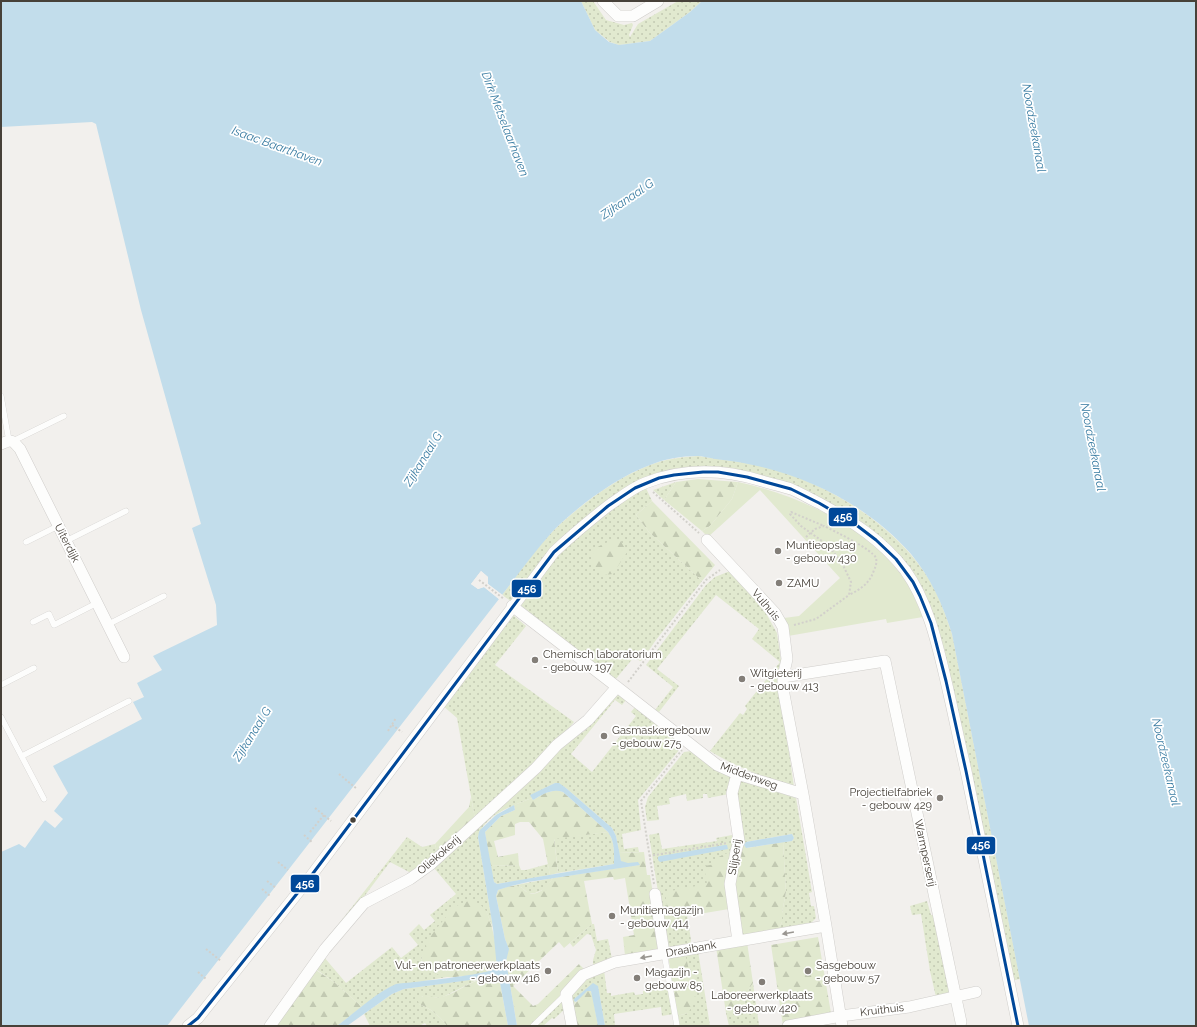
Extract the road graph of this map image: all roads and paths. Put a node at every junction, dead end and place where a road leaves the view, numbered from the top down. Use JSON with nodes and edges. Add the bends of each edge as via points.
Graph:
{"nodes":[{"id":1,"x":603,"y":1,"type":"edge"},
{"id":2,"x":658,"y":1,"type":"edge"},
{"id":3,"x":1,"y":396,"type":"edge"},
{"id":4,"x":64,"y":416,"type":"dead end"},
{"id":5,"x":8,"y":442,"type":"edge"},
{"id":6,"x":643,"y":484,"type":"junction"},
{"id":7,"x":126,"y":511,"type":"dead end"},
{"id":8,"x":58,"y":526,"type":"junction"},
{"id":9,"x":824,"y":526,"type":"junction"},
{"id":10,"x":810,"y":533,"type":"junction"},
{"id":11,"x":806,"y":537,"type":"dead end"},
{"id":12,"x":708,"y":540,"type":"joint"},
{"id":13,"x":66,"y":541,"type":"junction"},
{"id":14,"x":26,"y":542,"type":"dead end"},
{"id":15,"x":729,"y":563,"type":"junction"},
{"id":16,"x":479,"y":580,"type":"dead end"},
{"id":17,"x":849,"y":595,"type":"junction"},
{"id":18,"x":164,"y":596,"type":"dead end"},
{"id":19,"x":97,"y":603,"type":"junction"},
{"id":20,"x":512,"y":606,"type":"junction"},
{"id":21,"x":33,"y":622,"type":"dead end"},
{"id":22,"x":108,"y":625,"type":"junction"},
{"id":23,"x":783,"y":627,"type":"junction"},
{"id":24,"x":124,"y":657,"type":"dead end"},
{"id":25,"x":34,"y":668,"type":"dead end"},
{"id":26,"x":783,"y":677,"type":"junction"},
{"id":27,"x":1,"y":685,"type":"edge"},
{"id":28,"x":619,"y":688,"type":"junction"},
{"id":29,"x":129,"y":701,"type":"dead end"},
{"id":30,"x":1,"y":717,"type":"edge"},
{"id":31,"x":396,"y":718,"type":"dead end"},
{"id":32,"x":392,"y":724,"type":"junction"},
{"id":33,"x":388,"y":731,"type":"dead end"},
{"id":34,"x":402,"y":732,"type":"dead end"},
{"id":35,"x":688,"y":743,"type":"junction"},
{"id":36,"x":22,"y":756,"type":"junction"},
{"id":37,"x":339,"y":774,"type":"dead end"},
{"id":38,"x":737,"y":774,"type":"junction"},
{"id":39,"x":357,"y":789,"type":"dead end"},
{"id":40,"x":803,"y":794,"type":"junction"},
{"id":41,"x":44,"y":799,"type":"dead end"},
{"id":42,"x":315,"y":808,"type":"dead end"},
{"id":43,"x":324,"y":815,"type":"junction"},
{"id":44,"x":331,"y":821,"type":"dead end"},
{"id":45,"x":310,"y":832,"type":"dead end"},
{"id":46,"x":304,"y":835,"type":"dead end"},
{"id":47,"x":739,"y":841,"type":"junction"},
{"id":48,"x":313,"y":843,"type":"dead end"},
{"id":49,"x":649,"y":856,"type":"junction"},
{"id":50,"x":278,"y":862,"type":"dead end"},
{"id":51,"x":288,"y":870,"type":"dead end"},
{"id":52,"x":267,"y":881,"type":"dead end"},
{"id":53,"x":276,"y":888,"type":"dead end"},
{"id":54,"x":262,"y":889,"type":"dead end"},
{"id":55,"x":656,"y":894,"type":"joint"},
{"id":56,"x":270,"y":896,"type":"dead end"},
{"id":57,"x":826,"y":926,"type":"junction"},
{"id":58,"x":738,"y":941,"type":"junction"},
{"id":59,"x":206,"y":949,"type":"dead end"},
{"id":60,"x":664,"y":953,"type":"junction"},
{"id":61,"x":220,"y":960,"type":"dead end"},
{"id":62,"x":198,"y":972,"type":"dead end"},
{"id":63,"x":206,"y":979,"type":"dead end"},
{"id":64,"x":976,"y":992,"type":"dead end"},
{"id":65,"x":566,"y":994,"type":"junction"},
{"id":66,"x":956,"y":996,"type":"junction"},
{"id":67,"x":842,"y":1021,"type":"edge"},
{"id":68,"x":961,"y":1022,"type":"dead end"},
{"id":69,"x":188,"y":1026,"type":"edge"},
{"id":70,"x":270,"y":1026,"type":"edge"},
{"id":71,"x":533,"y":1026,"type":"edge"},
{"id":72,"x":572,"y":1026,"type":"edge"},
{"id":73,"x":677,"y":1026,"type":"edge"},
{"id":74,"x":788,"y":1026,"type":"edge"},
{"id":75,"x":1018,"y":1026,"type":"edge"}],
"edges":[{"from":1,"to":2,"type":"street","via":[[618,16],[633,16]]},
{"from":3,"to":5,"type":"lane"},
{"from":4,"to":5,"type":"lane"},
{"from":5,"to":8,"type":"street","name":"Uiterdijk","via":[[20,449]]},
{"from":6,"to":12,"type":"path"},
{"from":6,"to":20,"type":"street","via":[[622,496],[578,529],[554,552]]},
{"from":6,"to":75,"type":"street","via":[[668,476],[707,471],[752,478],[792,490],[848,518],[871,535],[896,560],[915,586],[930,620],[941,658]]},
{"from":7,"to":13,"type":"lane"},
{"from":8,"to":13,"type":"street","name":"Uiterdijk"},
{"from":8,"to":14,"type":"lane"},
{"from":9,"to":10,"type":"path"},
{"from":9,"to":10,"type":"path","via":[[791,512],[791,516]]},
{"from":9,"to":17,"type":"path","via":[[868,549],[876,556],[877,564],[871,578]]},
{"from":10,"to":11,"type":"path"},
{"from":10,"to":17,"type":"path","via":[[829,546],[843,565],[851,582]]},
{"from":12,"to":15,"type":"street","name":"Vulhuis"},
{"from":13,"to":19,"type":"street","name":"Uiterdijk"},
{"from":15,"to":23,"type":"street","name":"Vulhuis","via":[[775,613]]},
{"from":15,"to":28,"type":"path","via":[[706,580]]},
{"from":16,"to":20,"type":"path"},
{"from":17,"to":23,"type":"path","via":[[816,619]]},
{"from":18,"to":22,"type":"lane"},
{"from":19,"to":21,"type":"lane","via":[[54,625],[49,614]]},
{"from":19,"to":22,"type":"street","name":"Uiterdijk"},
{"from":20,"to":28,"type":"street","name":"Middenweg"},
{"from":20,"to":69,"type":"street","via":[[311,876],[198,1018]]},
{"from":22,"to":24,"type":"street","name":"Uiterdijk"},
{"from":23,"to":26,"type":"street","name":"Vulhuis","via":[[787,660]]},
{"from":25,"to":27,"type":"lane"},
{"from":26,"to":40,"type":"street","name":"Vulhuis"},
{"from":26,"to":66,"type":"street","name":"Warmperserij","via":[[885,661]]},
{"from":28,"to":35,"type":"street","name":"Middenweg"},
{"from":28,"to":70,"type":"street","name":"Oliekokerij","via":[[588,720],[557,745],[536,768],[432,864],[410,879],[364,903],[325,949]]},
{"from":29,"to":36,"type":"lane"},
{"from":30,"to":36,"type":"lane"},
{"from":31,"to":32,"type":"path"},
{"from":32,"to":33,"type":"path"},
{"from":32,"to":34,"type":"path"},
{"from":35,"to":38,"type":"street","name":"Middenweg","via":[[717,765]]},
{"from":35,"to":49,"type":"path","via":[[641,801]]},
{"from":36,"to":41,"type":"lane"},
{"from":37,"to":39,"type":"path"},
{"from":38,"to":40,"type":"street","name":"Middenweg"},
{"from":38,"to":47,"type":"street","name":"Slijperij","via":[[732,794]]},
{"from":40,"to":57,"type":"street"},
{"from":42,"to":43,"type":"path"},
{"from":43,"to":44,"type":"path"},
{"from":43,"to":45,"type":"path"},
{"from":46,"to":48,"type":"path"},
{"from":47,"to":49,"type":"path"},
{"from":47,"to":58,"type":"street","name":"Slijperij","via":[[730,884]]},
{"from":49,"to":55,"type":"path"},
{"from":50,"to":51,"type":"path"},
{"from":52,"to":53,"type":"path"},
{"from":54,"to":56,"type":"path"},
{"from":55,"to":60,"type":"street"},
{"from":57,"to":58,"type":"street","name":"Draaibank","one_way":true},
{"from":57,"to":67,"type":"street"},
{"from":58,"to":60,"type":"street","name":"Draaibank"},
{"from":59,"to":61,"type":"path"},
{"from":60,"to":65,"type":"street","name":"Draaibank","one_way":true,"via":[[615,962],[583,975]]},
{"from":60,"to":73,"type":"lane"},
{"from":62,"to":63,"type":"path"},
{"from":64,"to":66,"type":"street","name":"Kruithuis"},
{"from":65,"to":71,"type":"lane"},
{"from":65,"to":72,"type":"street"},
{"from":66,"to":67,"type":"street","name":"Kruithuis"},
{"from":66,"to":68,"type":"street","name":"Warmperserij"},
{"from":67,"to":74,"type":"street","name":"Kruithuis"}]}
